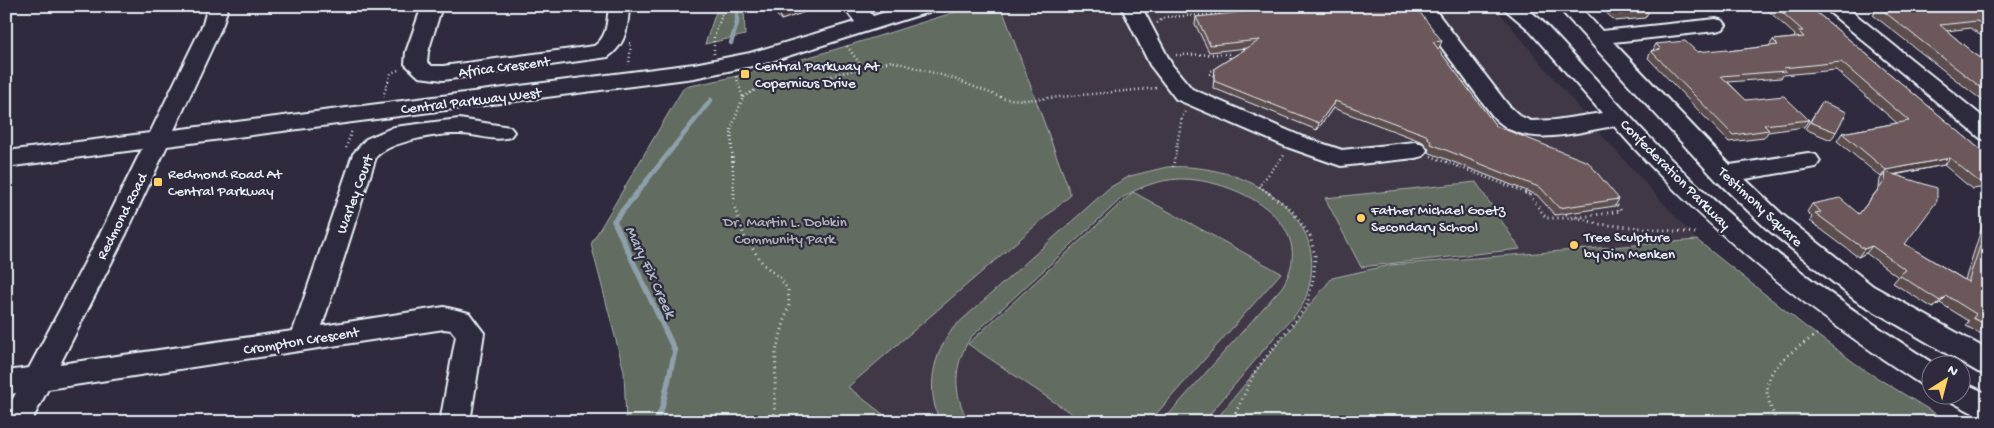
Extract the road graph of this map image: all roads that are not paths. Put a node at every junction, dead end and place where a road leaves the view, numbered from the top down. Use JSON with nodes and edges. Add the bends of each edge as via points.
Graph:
{"nodes":[{"id":1,"x":218,"y":6,"type":"edge"},
{"id":2,"x":432,"y":6,"type":"edge"},
{"id":3,"x":619,"y":6,"type":"edge"},
{"id":4,"x":853,"y":6,"type":"edge"},
{"id":5,"x":928,"y":6,"type":"edge"},
{"id":6,"x":1421,"y":6,"type":"edge"},
{"id":7,"x":1511,"y":6,"type":"edge"},
{"id":8,"x":1567,"y":6,"type":"edge"},
{"id":9,"x":1832,"y":6,"type":"edge"},
{"id":10,"x":1135,"y":7,"type":"edge"},
{"id":11,"x":1532,"y":15,"type":"edge"},
{"id":12,"x":868,"y":25,"type":"junction"},
{"id":13,"x":1716,"y":25,"type":"dead end"},
{"id":14,"x":1596,"y":38,"type":"junction"},
{"id":15,"x":1619,"y":118,"type":"junction"},
{"id":16,"x":502,"y":132,"type":"dead end"},
{"id":17,"x":1988,"y":133,"type":"edge"},
{"id":18,"x":159,"y":140,"type":"junction"},
{"id":19,"x":1415,"y":150,"type":"road end"},
{"id":20,"x":6,"y":159,"type":"edge"},
{"id":21,"x":1808,"y":161,"type":"dead end"},
{"id":22,"x":1725,"y":174,"type":"junction"},
{"id":23,"x":304,"y":340,"type":"junction"},
{"id":24,"x":1988,"y":364,"type":"edge"},
{"id":25,"x":1922,"y":370,"type":"edge"},
{"id":26,"x":37,"y":377,"type":"junction"},
{"id":27,"x":6,"y":383,"type":"edge"},
{"id":28,"x":1972,"y":400,"type":"edge"},
{"id":29,"x":1988,"y":409,"type":"edge"},
{"id":30,"x":16,"y":422,"type":"edge"},
{"id":31,"x":455,"y":422,"type":"edge"}],
"edges":[{"from":1,"to":18,"type":"street","name":"Redmond Road","via":[[214,24]]},
{"from":2,"to":3,"type":"street","name":"Africa Crescent","via":[[416,64],[427,72],[443,73],[600,52],[610,48],[615,39]]},
{"from":4,"to":12,"type":"street"},
{"from":5,"to":12,"type":"street","name":"Central Parkway West"},
{"from":6,"to":15,"type":"street","via":[[1498,107],[1520,126],[1540,130]]},
{"from":7,"to":11,"type":"street","name":"Confederation Parkway"},
{"from":8,"to":14,"type":"street","name":"Testimony Square"},
{"from":9,"to":17,"type":"street"},
{"from":10,"to":19,"type":"street","via":[[1184,92],[1295,142],[1341,158]]},
{"from":11,"to":15,"type":"street","name":"Confederation Parkway"},
{"from":12,"to":18,"type":"street","name":"Central Parkway West","via":[[754,59],[694,71]]},
{"from":13,"to":14,"type":"street"},
{"from":14,"to":22,"type":"street","name":"Testimony Square"},
{"from":15,"to":25,"type":"street","name":"Confederation Parkway","via":[[1696,198],[1756,252]]},
{"from":16,"to":23,"type":"street","name":"Warley Court","via":[[459,126],[394,135],[374,144],[366,154]]},
{"from":18,"to":20,"type":"street","name":"Central Parkway West"},
{"from":18,"to":26,"type":"street","name":"Redmond Road"},
{"from":21,"to":22,"type":"street"},
{"from":22,"to":24,"type":"street","name":"Testimony Square","via":[[1775,222],[1864,292]]},
{"from":23,"to":26,"type":"street","name":"Crompton Crescent"},
{"from":23,"to":31,"type":"street","name":"Crompton Crescent","via":[[444,318],[459,321],[470,334]]},
{"from":26,"to":27,"type":"street","name":"Crompton Crescent"},
{"from":26,"to":30,"type":"street","name":"Redmond Road"},
{"from":28,"to":29,"type":"street"}]}
